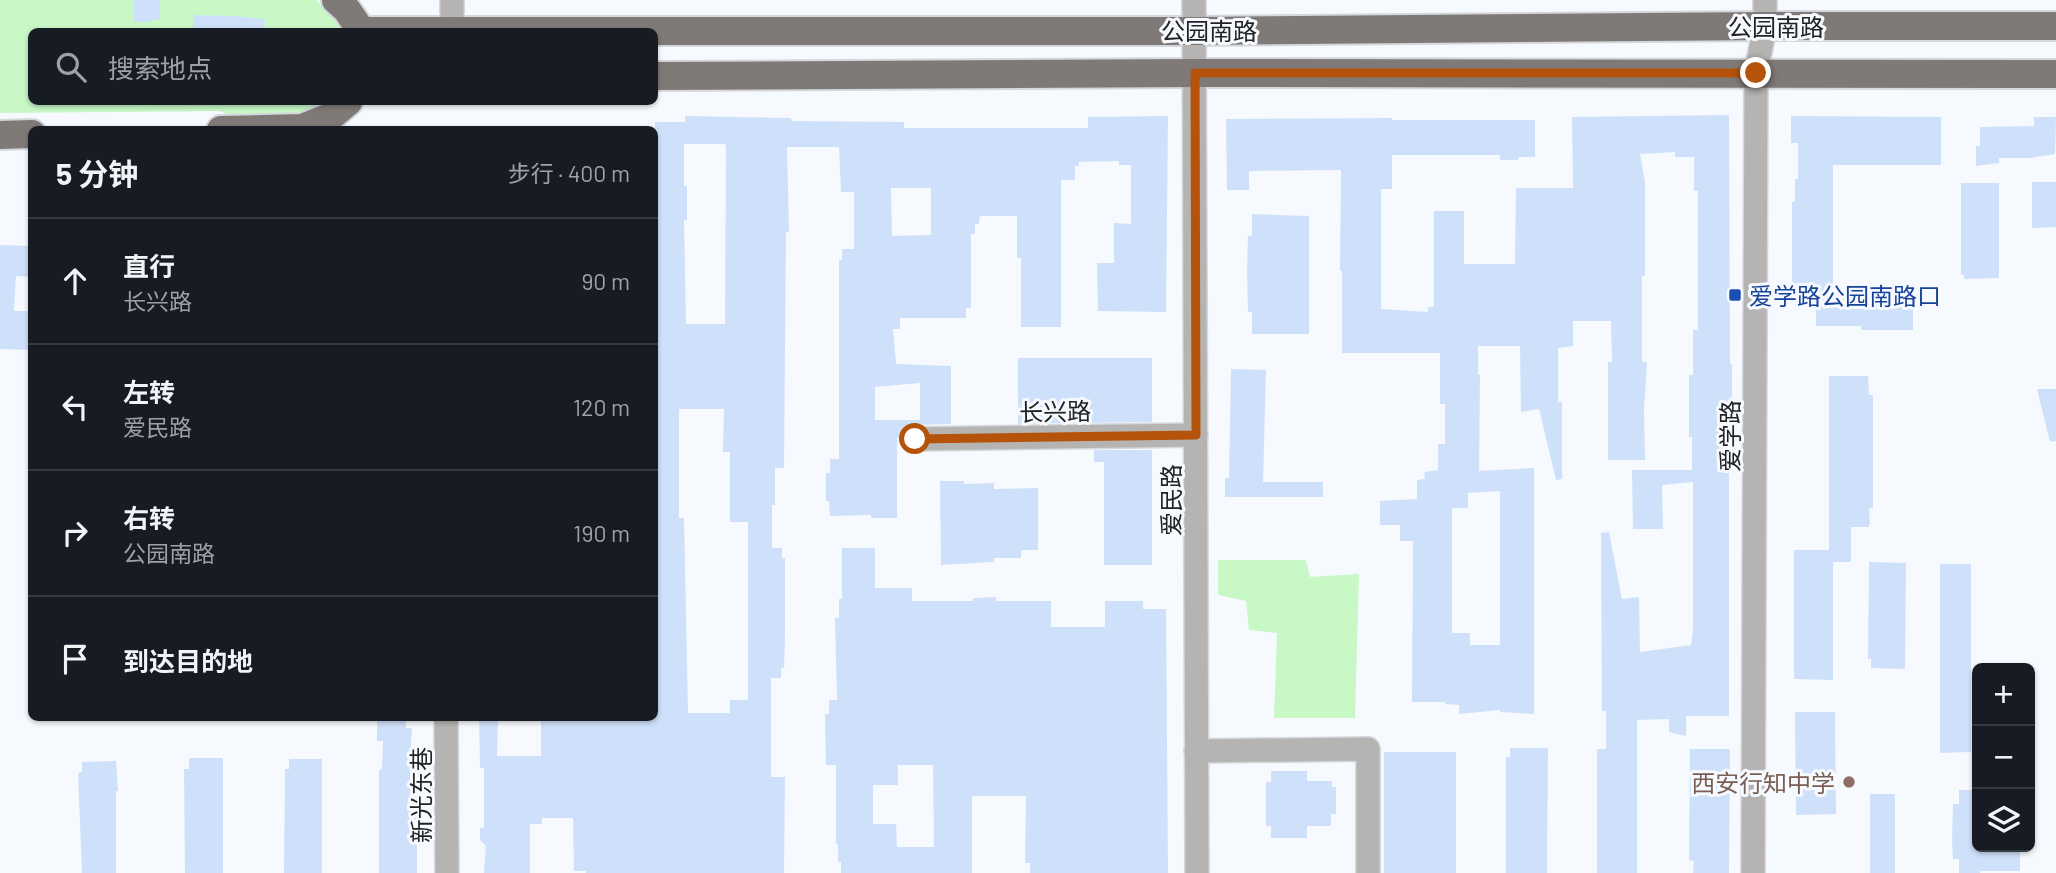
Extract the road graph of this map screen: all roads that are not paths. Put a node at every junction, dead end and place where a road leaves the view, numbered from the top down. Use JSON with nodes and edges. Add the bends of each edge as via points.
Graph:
{"nodes":[{"id":1,"x":336,"y":0,"type":"edge"},
{"id":2,"x":452,"y":0,"type":"edge"},
{"id":3,"x":1194,"y":0,"type":"edge"},
{"id":4,"x":1765,"y":13,"type":"edge"},
{"id":5,"x":2056,"y":26,"type":"edge"},
{"id":6,"x":359,"y":28,"type":"edge"},
{"id":7,"x":452,"y":28,"type":"edge"},
{"id":8,"x":658,"y":31,"type":"edge"},
{"id":9,"x":1194,"y":31,"type":"junction"},
{"id":10,"x":1195,"y":73,"type":"junction"},
{"id":11,"x":1756,"y":73,"type":"junction"},
{"id":12,"x":2056,"y":74,"type":"edge"},
{"id":13,"x":658,"y":76,"type":"edge"},
{"id":14,"x":344,"y":105,"type":"edge"},
{"id":15,"x":307,"y":126,"type":"edge"},
{"id":16,"x":28,"y":134,"type":"edge"},
{"id":17,"x":0,"y":135,"type":"edge"},
{"id":18,"x":1196,"y":435,"type":"junction"},
{"id":19,"x":915,"y":439,"type":"dead end"},
{"id":20,"x":446,"y":721,"type":"edge"},
{"id":21,"x":1196,"y":751,"type":"junction"},
{"id":22,"x":447,"y":873,"type":"edge"},
{"id":23,"x":1197,"y":873,"type":"edge"},
{"id":24,"x":1368,"y":873,"type":"edge"},
{"id":25,"x":1753,"y":873,"type":"edge"}],
"edges":[{"from":1,"to":6,"type":"main road"},
{"from":2,"to":7,"type":"street"},
{"from":3,"to":9,"type":"street","name":"爱民路"},
{"from":4,"to":5,"type":"main road","name":"公园南路"},
{"from":4,"to":9,"type":"main road","name":"公园南路"},
{"from":4,"to":11,"type":"street","name":"爱学路"},
{"from":8,"to":9,"type":"main road","name":"公园南路"},
{"from":9,"to":10,"type":"street","name":"爱民路"},
{"from":10,"to":11,"type":"main road","name":"公园南路"},
{"from":10,"to":13,"type":"main road","name":"公园南路"},
{"from":10,"to":18,"type":"street","name":"爱民路"},
{"from":11,"to":12,"type":"main road","name":"公园南路"},
{"from":11,"to":25,"type":"street","name":"爱学路"},
{"from":14,"to":15,"type":"main road"},
{"from":16,"to":17,"type":"main road"},
{"from":18,"to":19,"type":"street","name":"长兴路"},
{"from":18,"to":21,"type":"street","name":"爱民路"},
{"from":20,"to":22,"type":"street","name":"新光东巷"},
{"from":21,"to":23,"type":"street","name":"爱民路"},
{"from":21,"to":24,"type":"street","via":[[1368,749]]}]}
